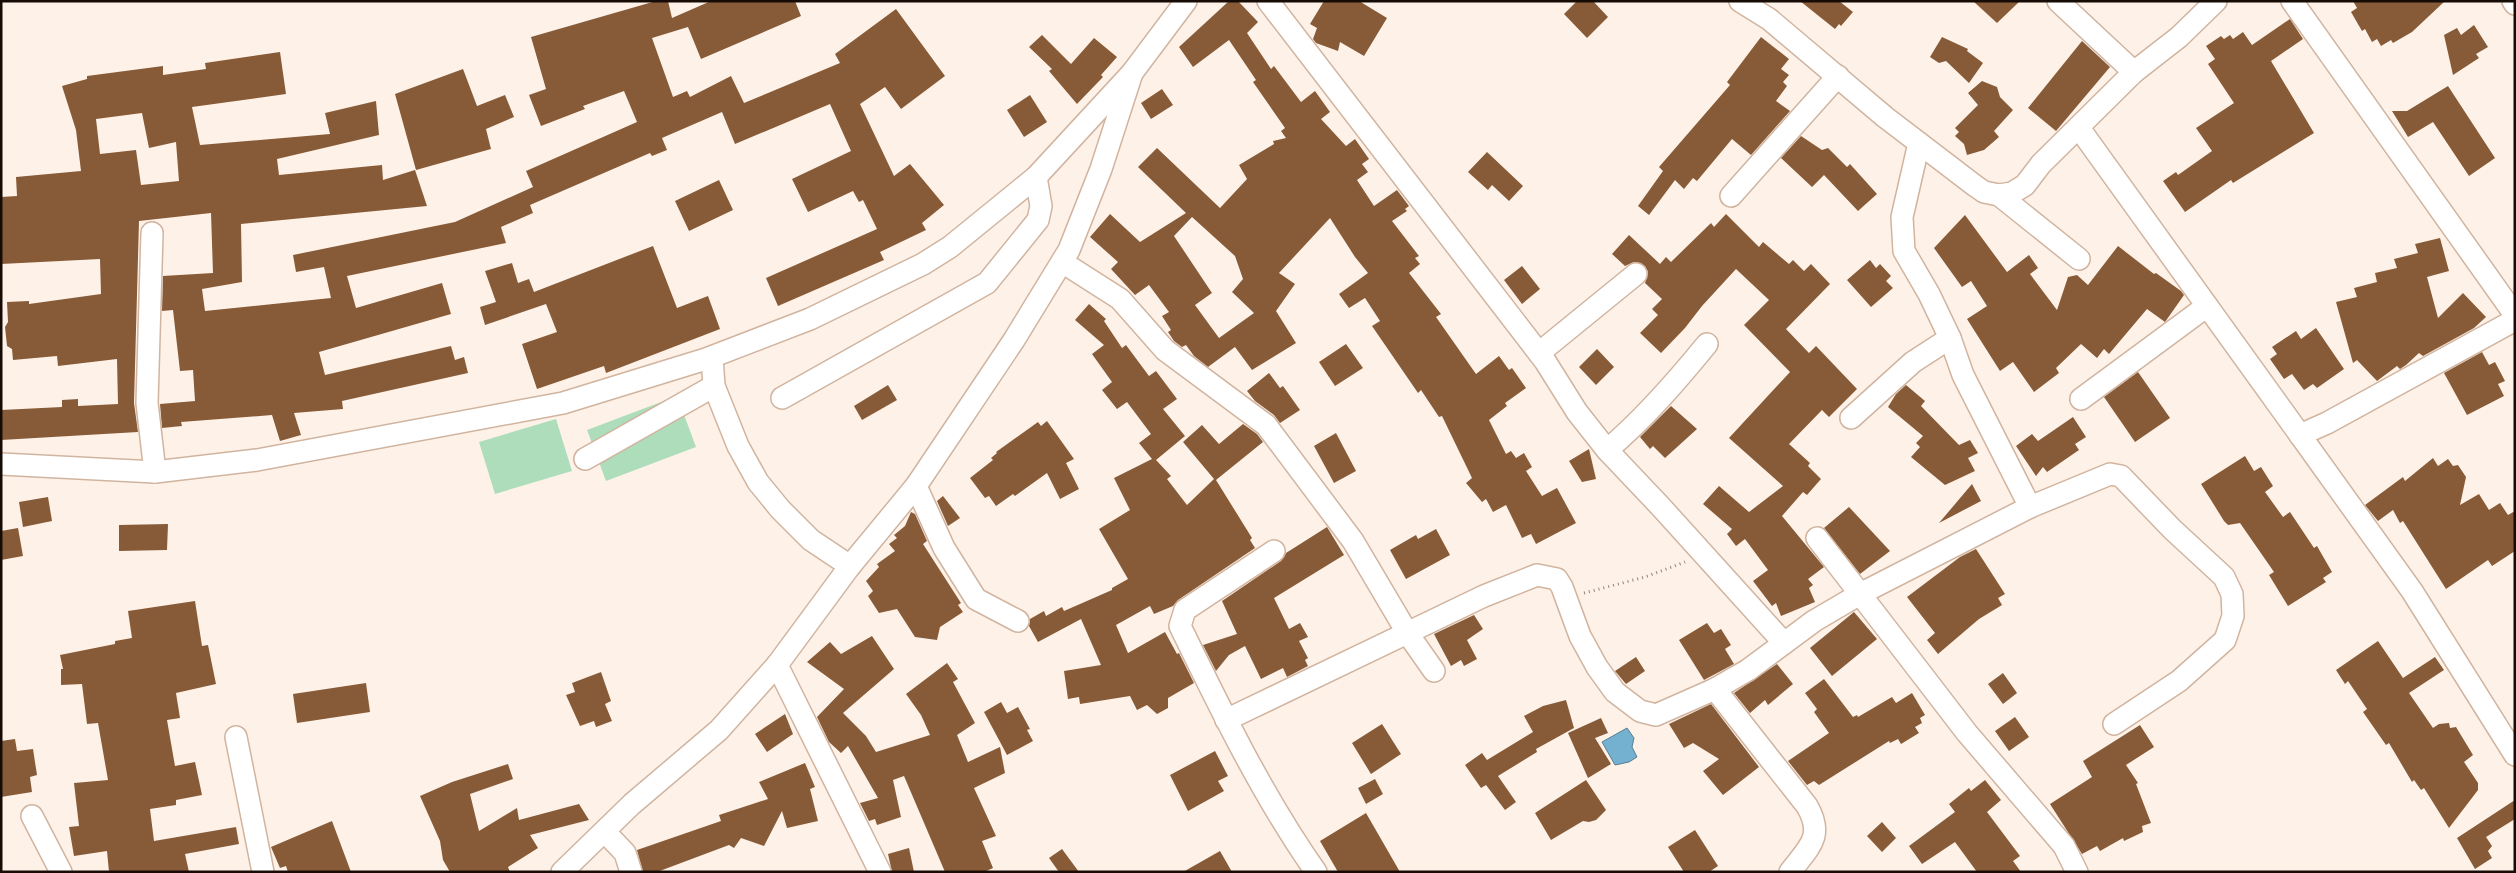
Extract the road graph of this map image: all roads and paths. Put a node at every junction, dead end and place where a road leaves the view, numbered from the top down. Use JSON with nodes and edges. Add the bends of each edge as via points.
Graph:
{"nodes":[{"id":1,"x":1186,"y":1,"type":"edge"},
{"id":2,"x":1268,"y":1,"type":"edge"},
{"id":3,"x":1740,"y":1,"type":"edge"},
{"id":4,"x":2058,"y":1,"type":"edge"},
{"id":5,"x":2216,"y":1,"type":"edge"},
{"id":6,"x":2292,"y":1,"type":"edge"},
{"id":7,"x":2134,"y":72,"type":"junction"},
{"id":8,"x":1132,"y":73,"type":"junction"},
{"id":9,"x":1838,"y":76,"type":"junction"},
{"id":10,"x":2079,"y":128,"type":"junction"},
{"id":11,"x":1919,"y":142,"type":"junction"},
{"id":12,"x":1036,"y":177,"type":"junction"},
{"id":13,"x":1999,"y":195,"type":"junction"},
{"id":14,"x":1731,"y":196,"type":"dead end"},
{"id":15,"x":152,"y":233,"type":"dead end"},
{"id":16,"x":2079,"y":259,"type":"dead end"},
{"id":17,"x":1062,"y":262,"type":"junction"},
{"id":18,"x":1636,"y":274,"type":"dead end"},
{"id":19,"x":2207,"y":306,"type":"junction"},
{"id":20,"x":2515,"y":314,"type":"edge"},
{"id":21,"x":2515,"y":320,"type":"edge"},
{"id":22,"x":1950,"y":338,"type":"junction"},
{"id":23,"x":1706,"y":344,"type":"dead end"},
{"id":24,"x":1538,"y":353,"type":"junction"},
{"id":25,"x":712,"y":357,"type":"junction"},
{"id":26,"x":714,"y":386,"type":"junction"},
{"id":27,"x":782,"y":398,"type":"dead end"},
{"id":28,"x":2081,"y":399,"type":"dead end"},
{"id":29,"x":1851,"y":418,"type":"dead end"},
{"id":30,"x":2300,"y":435,"type":"junction"},
{"id":31,"x":1607,"y":450,"type":"junction"},
{"id":32,"x":585,"y":459,"type":"dead end"},
{"id":33,"x":1,"y":464,"type":"edge"},
{"id":34,"x":155,"y":472,"type":"junction"},
{"id":35,"x":916,"y":486,"type":"junction"},
{"id":36,"x":2030,"y":507,"type":"junction"},
{"id":37,"x":1816,"y":538,"type":"dead end"},
{"id":38,"x":1274,"y":551,"type":"dead end"},
{"id":39,"x":1705,"y":554,"type":"junction"},
{"id":40,"x":850,"y":566,"type":"junction"},
{"id":41,"x":1562,"y":587,"type":"junction"},
{"id":42,"x":1860,"y":594,"type":"junction"},
{"id":43,"x":1018,"y":621,"type":"dead end"},
{"id":44,"x":1408,"y":634,"type":"junction"},
{"id":45,"x":1784,"y":643,"type":"junction"},
{"id":46,"x":776,"y":665,"type":"junction"},
{"id":47,"x":1434,"y":671,"type":"dead end"},
{"id":48,"x":1715,"y":689,"type":"junction"},
{"id":49,"x":1226,"y":720,"type":"junction"},
{"id":50,"x":2114,"y":724,"type":"dead end"},
{"id":51,"x":236,"y":737,"type":"dead end"},
{"id":52,"x":2515,"y":755,"type":"edge"},
{"id":53,"x":32,"y":816,"type":"dead end"},
{"id":54,"x":605,"y":832,"type":"junction"},
{"id":55,"x":62,"y":872,"type":"edge"},
{"id":56,"x":263,"y":872,"type":"edge"},
{"id":57,"x":562,"y":872,"type":"edge"},
{"id":58,"x":631,"y":872,"type":"edge"},
{"id":59,"x":880,"y":872,"type":"edge"},
{"id":60,"x":1316,"y":872,"type":"edge"},
{"id":61,"x":1790,"y":872,"type":"edge"},
{"id":62,"x":2077,"y":872,"type":"edge"}],
"edges":[{"from":1,"to":8,"type":"street"},
{"from":2,"to":24,"type":"street"},
{"from":3,"to":9,"type":"street","via":[[1769,19]]},
{"from":4,"to":7,"type":"street"},
{"from":5,"to":7,"type":"street","via":[[2179,37]]},
{"from":6,"to":20,"type":"street"},
{"from":7,"to":10,"type":"street"},
{"from":8,"to":12,"type":"street"},
{"from":8,"to":17,"type":"street","via":[[1101,169]]},
{"from":9,"to":11,"type":"street"},
{"from":9,"to":14,"type":"street"},
{"from":10,"to":13,"type":"street","via":[[2041,164],[2025,185],[2012,193]]},
{"from":10,"to":19,"type":"street"},
{"from":11,"to":13,"type":"street","via":[[1984,192]]},
{"from":11,"to":22,"type":"street","via":[[1905,196],[1901,235],[1904,251]]},
{"from":12,"to":25,"type":"street","via":[[950,247],[923,264],[810,319]]},
{"from":12,"to":27,"type":"street","via":[[1041,206],[1038,220],[987,283]]},
{"from":13,"to":16,"type":"street"},
{"from":15,"to":34,"type":"street","via":[[148,403]]},
{"from":17,"to":35,"type":"street"},
{"from":17,"to":44,"type":"street","via":[[1120,299],[1165,350],[1266,424],[1354,541]]},
{"from":18,"to":24,"type":"street"},
{"from":19,"to":28,"type":"street"},
{"from":19,"to":30,"type":"street"},
{"from":21,"to":30,"type":"street","via":[[2328,423]]},
{"from":22,"to":29,"type":"street","via":[[1913,362]]},
{"from":22,"to":36,"type":"street","via":[[1963,375]]},
{"from":23,"to":31,"type":"street","via":[[1627,434]]},
{"from":24,"to":31,"type":"street"},
{"from":25,"to":26,"type":"street"},
{"from":25,"to":34,"type":"street","via":[[563,403],[257,460]]},
{"from":26,"to":32,"type":"street"},
{"from":26,"to":40,"type":"street","via":[[738,446],[758,482],[811,540]]},
{"from":30,"to":52,"type":"street","via":[[2412,591]]},
{"from":31,"to":39,"type":"street"},
{"from":33,"to":34,"type":"street"},
{"from":35,"to":40,"type":"street"},
{"from":35,"to":43,"type":"street","via":[[944,548],[976,599]]},
{"from":36,"to":42,"type":"street"},
{"from":36,"to":50,"type":"street","via":[[2110,474],[2121,476],[2172,530],[2224,577],[2232,594],[2233,616],[2224,640],[2179,681]]},
{"from":37,"to":42,"type":"street"},
{"from":38,"to":49,"type":"street","via":[[1185,610],[1180,626]]},
{"from":39,"to":41,"type":"path","via":[[1645,577],[1593,592],[1578,594]]},
{"from":39,"to":45,"type":"street"},
{"from":40,"to":46,"type":"street"},
{"from":41,"to":44,"type":"street","via":[[1556,579],[1546,576],[1526,579]]},
{"from":41,"to":48,"type":"street","via":[[1580,636],[1597,667],[1615,692],[1640,711],[1656,715]]},
{"from":42,"to":45,"type":"street"},
{"from":42,"to":62,"type":"street","via":[[1967,733],[2064,846]]},
{"from":44,"to":47,"type":"street"},
{"from":44,"to":49,"type":"street"},
{"from":45,"to":48,"type":"street"},
{"from":46,"to":54,"type":"street","via":[[719,730],[632,804]]},
{"from":46,"to":59,"type":"street"},
{"from":48,"to":61,"type":"street","via":[[1814,819],[1814,842]]},
{"from":49,"to":60,"type":"street","via":[[1294,841]]},
{"from":51,"to":56,"type":"street"},
{"from":53,"to":55,"type":"street"},
{"from":54,"to":57,"type":"street"},
{"from":54,"to":58,"type":"street","via":[[625,853]]}]}
